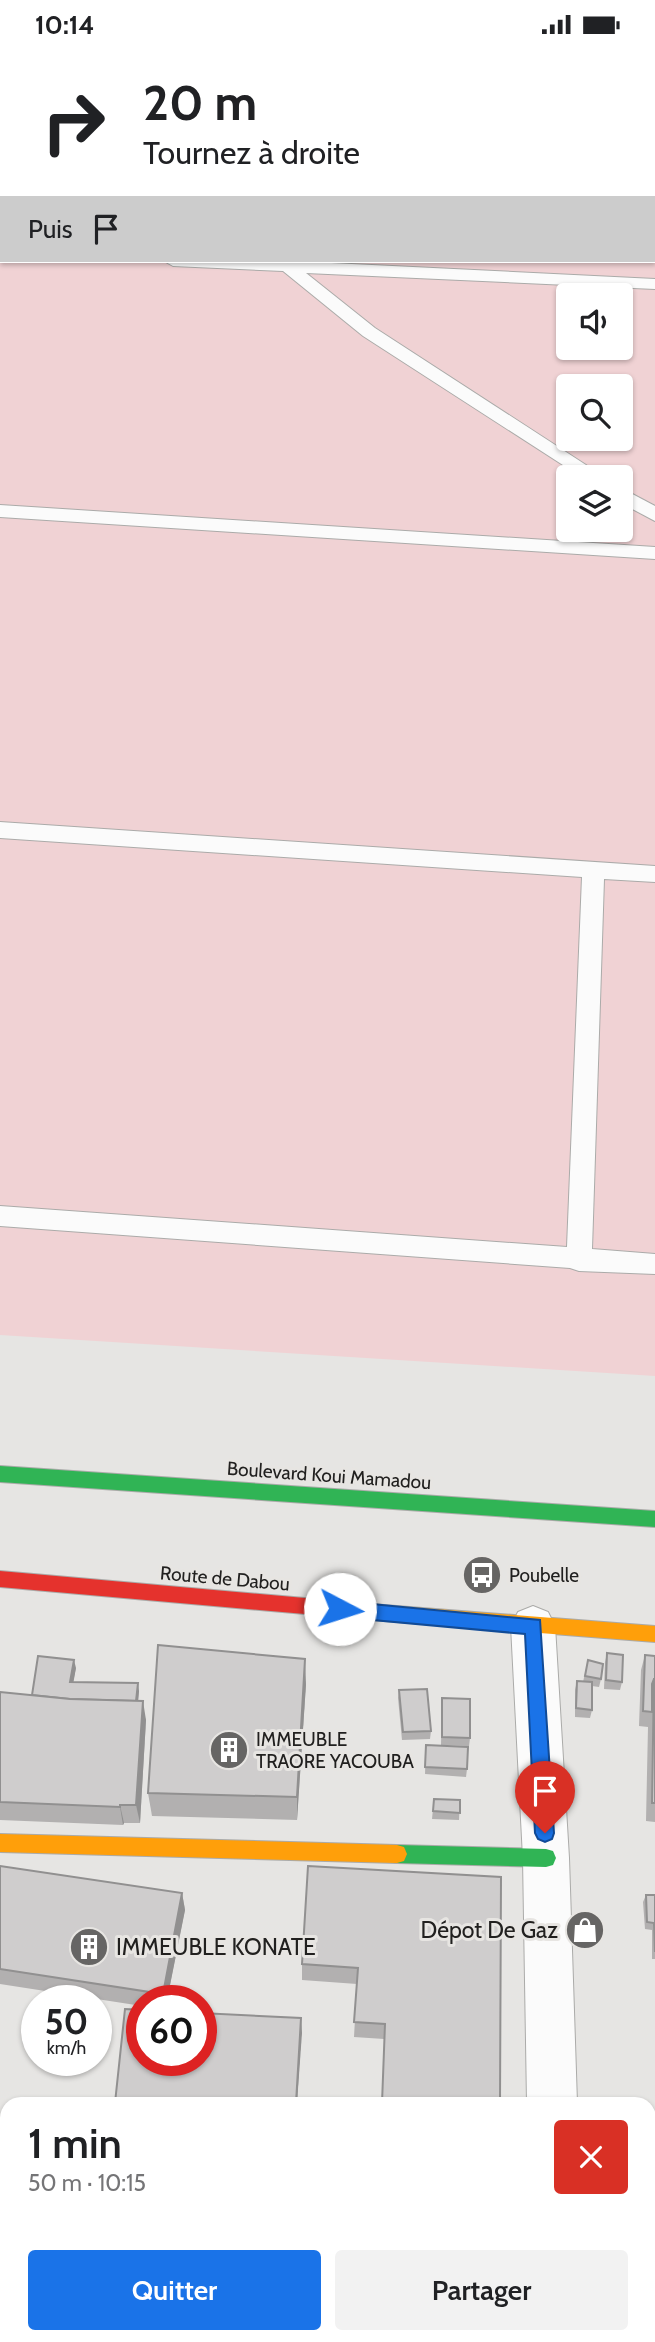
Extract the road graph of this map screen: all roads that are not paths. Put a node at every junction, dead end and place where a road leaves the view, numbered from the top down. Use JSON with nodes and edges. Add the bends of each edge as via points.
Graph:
{"nodes":[{"id":1,"x":248,"y":263,"type":"edge"},
{"id":2,"x":286,"y":264,"type":"edge"},
{"id":3,"x":655,"y":284,"type":"edge"},
{"id":4,"x":577,"y":465,"type":"edge"},
{"id":5,"x":633,"y":501,"type":"edge"},
{"id":6,"x":0,"y":512,"type":"edge"},
{"id":7,"x":655,"y":515,"type":"edge"},
{"id":8,"x":655,"y":553,"type":"edge"},
{"id":9,"x":0,"y":830,"type":"edge"},
{"id":10,"x":593,"y":869,"type":"junction"},
{"id":11,"x":655,"y":874,"type":"edge"},
{"id":12,"x":0,"y":1216,"type":"edge"},
{"id":13,"x":579,"y":1261,"type":"junction"},
{"id":14,"x":655,"y":1264,"type":"edge"},
{"id":15,"x":0,"y":1474,"type":"edge"},
{"id":16,"x":655,"y":1519,"type":"edge"},
{"id":17,"x":0,"y":1579,"type":"edge"},
{"id":18,"x":533,"y":1626,"type":"junction"},
{"id":19,"x":655,"y":1634,"type":"edge"},
{"id":20,"x":0,"y":1843,"type":"edge"},
{"id":21,"x":546,"y":1859,"type":"junction"},
{"id":22,"x":552,"y":2097,"type":"edge"}],
"edges":[{"from":1,"to":2,"type":"lane"},
{"from":2,"to":3,"type":"lane"},
{"from":2,"to":4,"type":"lane","via":[[369,332]]},
{"from":5,"to":7,"type":"lane"},
{"from":6,"to":8,"type":"lane"},
{"from":9,"to":10,"type":"lane"},
{"from":10,"to":11,"type":"lane"},
{"from":10,"to":13,"type":"lane"},
{"from":12,"to":13,"type":"lane"},
{"from":13,"to":14,"type":"lane"},
{"from":15,"to":16,"type":"main road","name":"Boulevard Koui Mamadou"},
{"from":17,"to":18,"type":"main road","name":"Route de Dabou"},
{"from":18,"to":19,"type":"main road","name":"Route de Dabou"},
{"from":18,"to":21,"type":"street"},
{"from":20,"to":21,"type":"main road"},
{"from":21,"to":22,"type":"street"}]}
